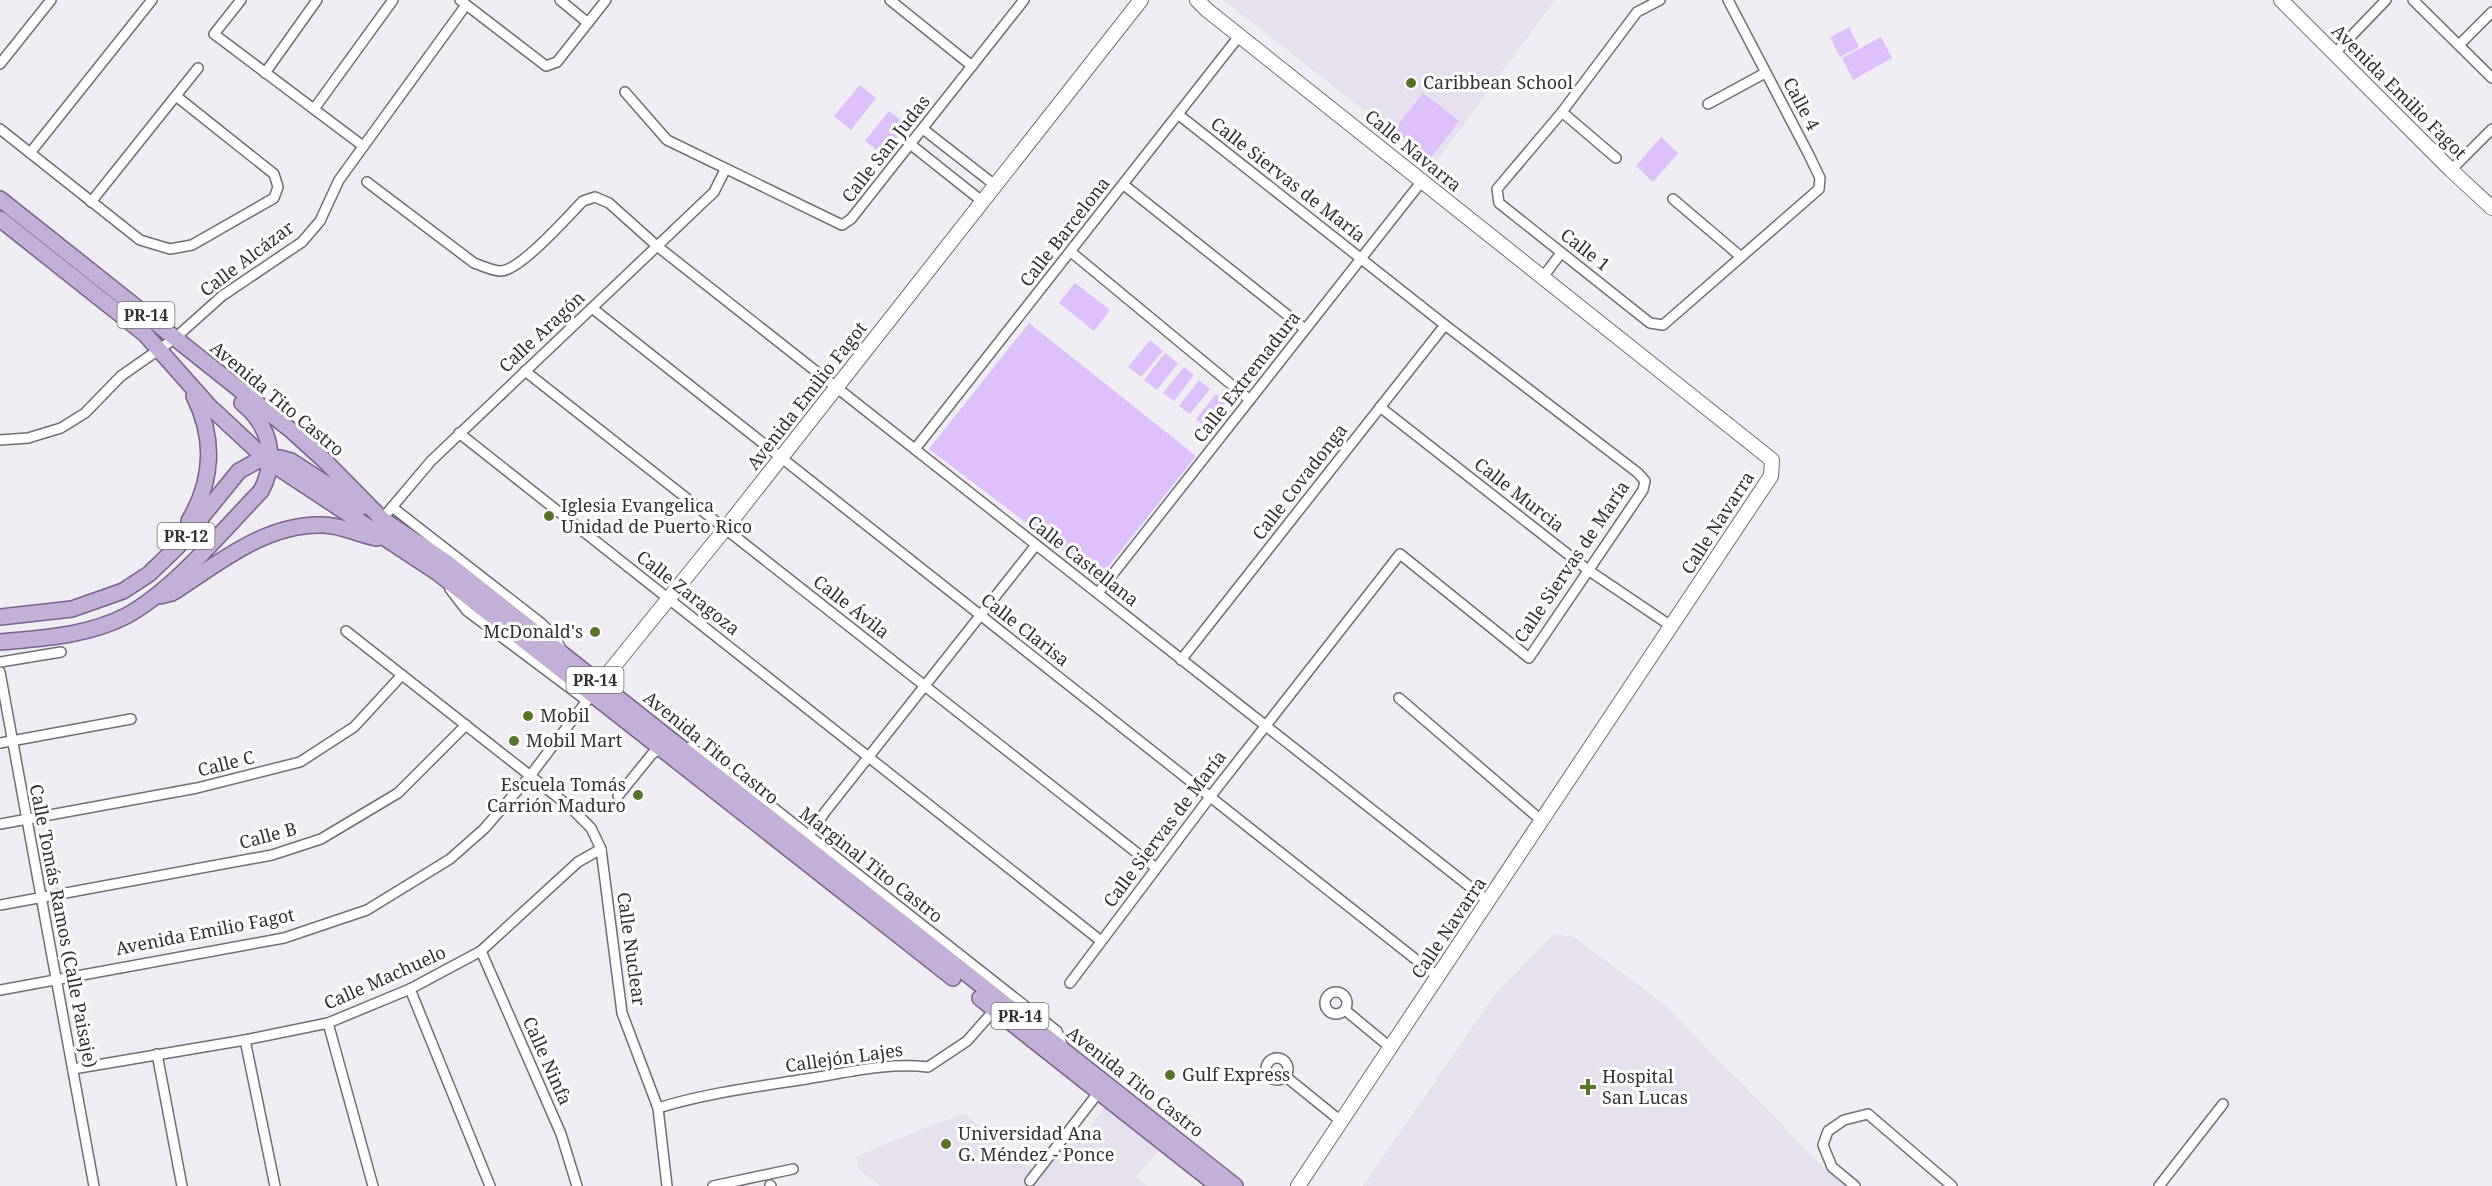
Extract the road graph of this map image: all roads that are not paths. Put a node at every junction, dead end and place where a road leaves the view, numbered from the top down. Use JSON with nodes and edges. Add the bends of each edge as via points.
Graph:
{"nodes":[{"id":1,"x":51,"y":0,"type":"edge"},
{"id":2,"x":152,"y":0,"type":"edge"},
{"id":3,"x":241,"y":0,"type":"edge"},
{"id":4,"x":317,"y":0,"type":"edge"},
{"id":5,"x":393,"y":0,"type":"edge"},
{"id":6,"x":560,"y":0,"type":"edge"},
{"id":7,"x":606,"y":0,"type":"edge"},
{"id":8,"x":890,"y":0,"type":"edge"},
{"id":9,"x":1024,"y":0,"type":"edge"},
{"id":10,"x":1142,"y":0,"type":"edge"},
{"id":11,"x":1197,"y":0,"type":"edge"},
{"id":12,"x":1660,"y":0,"type":"edge"},
{"id":13,"x":1728,"y":0,"type":"edge"},
{"id":14,"x":2281,"y":0,"type":"edge"},
{"id":15,"x":2386,"y":0,"type":"edge"},
{"id":16,"x":2413,"y":0,"type":"edge"},
{"id":17,"x":463,"y":3,"type":"edge"},
{"id":18,"x":2492,"y":12,"type":"edge"},
{"id":19,"x":588,"y":23,"type":"junction"},
{"id":20,"x":1240,"y":35,"type":"junction"},
{"id":21,"x":2459,"y":45,"type":"junction"},
{"id":22,"x":2335,"y":53,"type":"junction"},
{"id":23,"x":0,"y":64,"type":"edge"},
{"id":24,"x":972,"y":66,"type":"junction"},
{"id":25,"x":198,"y":68,"type":"dead end"},
{"id":26,"x":265,"y":73,"type":"junction"},
{"id":27,"x":1765,"y":73,"type":"junction"},
{"id":28,"x":2492,"y":78,"type":"edge"},
{"id":29,"x":625,"y":92,"type":"dead end"},
{"id":30,"x":176,"y":96,"type":"junction"},
{"id":31,"x":1708,"y":104,"type":"dead end"},
{"id":32,"x":314,"y":109,"type":"junction"},
{"id":33,"x":1562,"y":112,"type":"junction"},
{"id":34,"x":1179,"y":115,"type":"junction"},
{"id":35,"x":0,"y":129,"type":"edge"},
{"id":36,"x":923,"y":129,"type":"junction"},
{"id":37,"x":2492,"y":129,"type":"edge"},
{"id":38,"x":910,"y":144,"type":"junction"},
{"id":39,"x":363,"y":146,"type":"junction"},
{"id":40,"x":30,"y":153,"type":"junction"},
{"id":41,"x":1616,"y":158,"type":"dead end"},
{"id":42,"x":725,"y":170,"type":"junction"},
{"id":43,"x":2451,"y":170,"type":"junction"},
{"id":44,"x":1422,"y":181,"type":"junction"},
{"id":45,"x":367,"y":182,"type":"dead end"},
{"id":46,"x":1124,"y":185,"type":"junction"},
{"id":47,"x":996,"y":186,"type":"junction"},
{"id":48,"x":0,"y":199,"type":"edge"},
{"id":49,"x":1672,"y":199,"type":"dead end"},
{"id":50,"x":92,"y":202,"type":"junction"},
{"id":51,"x":983,"y":202,"type":"junction"},
{"id":52,"x":2492,"y":208,"type":"edge"},
{"id":53,"x":0,"y":219,"type":"edge"},
{"id":54,"x":657,"y":246,"type":"junction"},
{"id":55,"x":1071,"y":252,"type":"junction"},
{"id":56,"x":1561,"y":253,"type":"junction"},
{"id":57,"x":1740,"y":256,"type":"junction"},
{"id":58,"x":1361,"y":259,"type":"junction"},
{"id":59,"x":1544,"y":277,"type":"junction"},
{"id":60,"x":592,"y":308,"type":"junction"},
{"id":61,"x":1445,"y":325,"type":"junction"},
{"id":62,"x":1305,"y":329,"type":"junction"},
{"id":63,"x":174,"y":339,"type":"junction"},
{"id":64,"x":161,"y":350,"type":"junction"},
{"id":65,"x":215,"y":371,"type":"junction"},
{"id":66,"x":525,"y":371,"type":"junction"},
{"id":67,"x":186,"y":380,"type":"junction"},
{"id":68,"x":836,"y":388,"type":"junction"},
{"id":69,"x":1250,"y":400,"type":"junction"},
{"id":70,"x":1380,"y":407,"type":"junction"},
{"id":71,"x":459,"y":433,"type":"junction"},
{"id":72,"x":0,"y":440,"type":"edge"},
{"id":73,"x":915,"y":449,"type":"junction"},
{"id":74,"x":781,"y":458,"type":"junction"},
{"id":75,"x":268,"y":461,"type":"junction"},
{"id":76,"x":387,"y":513,"type":"junction"},
{"id":77,"x":725,"y":529,"type":"junction"},
{"id":78,"x":389,"y":541,"type":"junction"},
{"id":79,"x":1036,"y":545,"type":"junction"},
{"id":80,"x":178,"y":546,"type":"junction"},
{"id":81,"x":1588,"y":570,"type":"junction"},
{"id":82,"x":1098,"y":593,"type":"junction"},
{"id":83,"x":154,"y":597,"type":"junction"},
{"id":84,"x":669,"y":600,"type":"junction"},
{"id":85,"x":980,"y":616,"type":"junction"},
{"id":86,"x":0,"y":617,"type":"edge"},
{"id":87,"x":1671,"y":626,"type":"junction"},
{"id":88,"x":346,"y":631,"type":"dead end"},
{"id":89,"x":0,"y":642,"type":"edge"},
{"id":90,"x":61,"y":652,"type":"dead end"},
{"id":91,"x":1181,"y":660,"type":"junction"},
{"id":92,"x":0,"y":662,"type":"edge"},
{"id":93,"x":0,"y":672,"type":"edge"},
{"id":94,"x":402,"y":675,"type":"junction"},
{"id":95,"x":924,"y":686,"type":"junction"},
{"id":96,"x":593,"y":693,"type":"junction"},
{"id":97,"x":1399,"y":698,"type":"dead end"},
{"id":98,"x":131,"y":719,"type":"dead end"},
{"id":99,"x":466,"y":725,"type":"junction"},
{"id":100,"x":1265,"y":726,"type":"junction"},
{"id":101,"x":12,"y":741,"type":"junction"},
{"id":102,"x":0,"y":743,"type":"edge"},
{"id":103,"x":664,"y":743,"type":"junction"},
{"id":104,"x":868,"y":757,"type":"junction"},
{"id":105,"x":530,"y":776,"type":"junction"},
{"id":106,"x":618,"y":796,"type":"dead end"},
{"id":107,"x":1210,"y":797,"type":"junction"},
{"id":108,"x":27,"y":819,"type":"junction"},
{"id":109,"x":1542,"y":821,"type":"junction"},
{"id":110,"x":0,"y":824,"type":"edge"},
{"id":111,"x":803,"y":847,"type":"junction"},
{"id":112,"x":600,"y":849,"type":"junction"},
{"id":113,"x":1156,"y":868,"type":"junction"},
{"id":114,"x":41,"y":898,"type":"junction"},
{"id":115,"x":1488,"y":901,"type":"junction"},
{"id":116,"x":0,"y":905,"type":"edge"},
{"id":117,"x":1101,"y":940,"type":"junction"},
{"id":118,"x":481,"y":951,"type":"junction"},
{"id":119,"x":1438,"y":977,"type":"junction"},
{"id":120,"x":56,"y":980,"type":"junction"},
{"id":121,"x":1070,"y":983,"type":"dead end"},
{"id":122,"x":410,"y":989,"type":"junction"},
{"id":123,"x":0,"y":990,"type":"edge"},
{"id":124,"x":1001,"y":1002,"type":"junction"},
{"id":125,"x":1345,"y":1010,"type":"dead end"},
{"id":126,"x":327,"y":1023,"type":"junction"},
{"id":127,"x":245,"y":1040,"type":"junction"},
{"id":128,"x":1391,"y":1048,"type":"junction"},
{"id":129,"x":1064,"y":1051,"type":"junction"},
{"id":130,"x":157,"y":1054,"type":"junction"},
{"id":131,"x":73,"y":1069,"type":"junction"},
{"id":132,"x":1285,"y":1076,"type":"dead end"},
{"id":133,"x":1098,"y":1093,"type":"junction"},
{"id":134,"x":2223,"y":1104,"type":"dead end"},
{"id":135,"x":658,"y":1108,"type":"junction"},
{"id":136,"x":1342,"y":1122,"type":"junction"},
{"id":137,"x":793,"y":1169,"type":"dead end"},
{"id":138,"x":1030,"y":1181,"type":"dead end"},
{"id":139,"x":94,"y":1186,"type":"edge"},
{"id":140,"x":182,"y":1186,"type":"edge"},
{"id":141,"x":275,"y":1186,"type":"edge"},
{"id":142,"x":373,"y":1186,"type":"edge"},
{"id":143,"x":490,"y":1186,"type":"edge"},
{"id":144,"x":577,"y":1186,"type":"edge"},
{"id":145,"x":667,"y":1186,"type":"edge"},
{"id":146,"x":713,"y":1186,"type":"edge"},
{"id":147,"x":1218,"y":1186,"type":"edge"},
{"id":148,"x":1235,"y":1186,"type":"edge"},
{"id":149,"x":1298,"y":1186,"type":"edge"},
{"id":150,"x":1855,"y":1186,"type":"edge"},
{"id":151,"x":1952,"y":1186,"type":"edge"},
{"id":152,"x":2159,"y":1186,"type":"edge"}],
"edges":[{"from":1,"to":23,"type":"street"},
{"from":2,"to":40,"type":"street"},
{"from":3,"to":26,"type":"street","via":[[214,34]]},
{"from":4,"to":26,"type":"street"},
{"from":5,"to":32,"type":"street"},
{"from":6,"to":19,"type":"street"},
{"from":7,"to":19,"type":"street"},
{"from":8,"to":24,"type":"street"},
{"from":9,"to":24,"type":"street","name":"Calle San Judas"},
{"from":10,"to":47,"type":"street","name":"Avenida Emilio Fagot"},
{"from":11,"to":20,"type":"street","name":"Calle Navarra"},
{"from":12,"to":33,"type":"street","name":"Calle 1","via":[[1637,12]]},
{"from":13,"to":27,"type":"street","name":"Calle 4"},
{"from":14,"to":22,"type":"street","name":"Avenida Emilio Fagot"},
{"from":15,"to":22,"type":"street"},
{"from":16,"to":21,"type":"street"},
{"from":17,"to":19,"type":"street","via":[[546,66],[557,62]]},
{"from":17,"to":39,"type":"street","name":"Calle Alcázar"},
{"from":18,"to":21,"type":"street"},
{"from":20,"to":34,"type":"street","name":"Calle Barcelona"},
{"from":20,"to":44,"type":"street","name":"Calle Navarra"},
{"from":21,"to":28,"type":"street"},
{"from":22,"to":43,"type":"street","name":"Avenida Emilio Fagot"},
{"from":24,"to":36,"type":"street","name":"Calle San Judas"},
{"from":25,"to":30,"type":"street"},
{"from":26,"to":32,"type":"street"},
{"from":27,"to":31,"type":"street"},
{"from":27,"to":57,"type":"street","name":"Calle 4","via":[[1820,178],[1819,189]]},
{"from":29,"to":42,"type":"street","name":"Calle San Judas","via":[[667,140]]},
{"from":30,"to":50,"type":"street"},
{"from":30,"to":50,"type":"street","via":[[274,174],[278,187],[274,198],[192,245],[170,249],[140,240]]},
{"from":32,"to":39,"type":"street"},
{"from":33,"to":41,"type":"street"},
{"from":33,"to":56,"type":"street","name":"Calle 1","via":[[1497,189],[1499,203]]},
{"from":34,"to":46,"type":"street","name":"Calle Barcelona"},
{"from":34,"to":58,"type":"street","name":"Calle Siervas de María"},
{"from":35,"to":40,"type":"street"},
{"from":36,"to":38,"type":"street","name":"Calle San Judas"},
{"from":36,"to":47,"type":"street"},
{"from":37,"to":43,"type":"street"},
{"from":38,"to":42,"type":"street","name":"Calle San Judas","via":[[851,219],[842,225]]},
{"from":38,"to":51,"type":"street"},
{"from":39,"to":63,"type":"street","name":"Calle Alcázar","via":[[339,180],[320,222],[302,242],[222,296]]},
{"from":40,"to":50,"type":"street"},
{"from":42,"to":54,"type":"street","name":"Calle Aragón","via":[[714,192]]},
{"from":43,"to":52,"type":"street","name":"Avenida Emilio Fagot"},
{"from":44,"to":58,"type":"street","name":"Calle Extremadura"},
{"from":44,"to":59,"type":"street","name":"Calle Navarra"},
{"from":45,"to":54,"type":"street","name":"Calle Castellana","via":[[474,263],[488,269],[502,271],[517,266],[583,201],[595,197],[609,203]]},
{"from":46,"to":55,"type":"street","name":"Calle Barcelona"},
{"from":46,"to":62,"type":"street"},
{"from":47,"to":51,"type":"street","name":"Avenida Emilio Fagot"},
{"from":48,"to":63,"type":"main road","name":"Avenida Tito Castro","number":"PR-14"},
{"from":49,"to":57,"type":"street"},
{"from":51,"to":68,"type":"street","name":"Avenida Emilio Fagot"},
{"from":53,"to":64,"type":"main road","name":"Avenida Tito Castro","number":"PR-14"},
{"from":54,"to":60,"type":"street","name":"Calle Aragón"},
{"from":54,"to":68,"type":"street","name":"Calle Castellana"},
{"from":55,"to":69,"type":"street"},
{"from":55,"to":73,"type":"street","name":"Calle Barcelona"},
{"from":56,"to":57,"type":"street","name":"Calle 1","via":[[1650,323],[1663,325]]},
{"from":56,"to":59,"type":"street"},
{"from":58,"to":61,"type":"street","name":"Calle Siervas de María"},
{"from":58,"to":62,"type":"street","name":"Calle Extremadura"},
{"from":59,"to":87,"type":"street","name":"Calle Navarra","via":[[1772,460],[1771,476]]},
{"from":60,"to":66,"type":"street","name":"Calle Aragón"},
{"from":60,"to":74,"type":"street","name":"Calle Clarisa"},
{"from":61,"to":70,"type":"street","name":"Calle Covadonga"},
{"from":61,"to":81,"type":"street","name":"Calle Siervas de María","via":[[1645,481]]},
{"from":62,"to":69,"type":"street","name":"Calle Extremadura"},
{"from":63,"to":64,"type":"street","name":"Calle Alcázar"},
{"from":63,"to":65,"type":"main road","name":"Avenida Tito Castro","number":"PR-14"},
{"from":64,"to":67,"type":"main road","name":"Avenida Tito Castro","number":"PR-14"},
{"from":64,"to":72,"type":"street","name":"Calle Alcázar","via":[[121,376],[85,413],[61,428],[28,438]]},
{"from":65,"to":75,"type":"main road","via":[[263,426],[270,441]]},
{"from":65,"to":76,"type":"main road","name":"Avenida Tito Castro","number":"PR-14"},
{"from":66,"to":71,"type":"street","name":"Calle Aragón"},
{"from":66,"to":77,"type":"street","name":"Calle Ávila"},
{"from":67,"to":75,"type":"main road","name":"Avenida Tito Castro","number":"PR-14"},
{"from":67,"to":80,"type":"main road","via":[[204,419],[209,460],[205,489]]},
{"from":68,"to":73,"type":"street","name":"Calle Castellana"},
{"from":68,"to":74,"type":"street","name":"Avenida Emilio Fagot"},
{"from":69,"to":82,"type":"street","name":"Calle Extremadura"},
{"from":70,"to":81,"type":"street","name":"Calle Murcia"},
{"from":70,"to":91,"type":"street","name":"Calle Covadonga"},
{"from":71,"to":76,"type":"street","name":"Calle Aragón"},
{"from":71,"to":84,"type":"street","name":"Calle Zaragoza"},
{"from":73,"to":79,"type":"street","name":"Calle Castellana"},
{"from":74,"to":77,"type":"street","name":"Avenida Emilio Fagot"},
{"from":74,"to":85,"type":"street","name":"Calle Clarisa"},
{"from":75,"to":76,"type":"main road","via":[[291,461]]},
{"from":75,"to":78,"type":"main road","name":"Avenida Tito Castro","number":"PR-14"},
{"from":75,"to":80,"type":"main road","number":"PR-12","via":[[257,461],[238,471]]},
{"from":75,"to":83,"type":"main road","number":"PR-12","via":[[269,472],[261,491]]},
{"from":76,"to":96,"type":"main road","name":"Avenida Tito Castro","number":"PR-14","via":[[565,657]]},
{"from":77,"to":84,"type":"street","name":"Avenida Emilio Fagot"},
{"from":77,"to":95,"type":"street","name":"Calle Ávila"},
{"from":78,"to":83,"type":"main road","via":[[324,525],[285,529],[254,541],[172,593]]},
{"from":78,"to":96,"type":"main road","name":"Avenida Tito Castro","number":"PR-14","via":[[438,573]]},
{"from":79,"to":82,"type":"street","name":"Calle Castellana"},
{"from":79,"to":85,"type":"street"},
{"from":80,"to":86,"type":"main road","number":"PR-12","via":[[149,574],[109,597],[72,609]]},
{"from":81,"to":87,"type":"street","name":"Calle Murcia"},
{"from":81,"to":100,"type":"street","name":"Calle Siervas de María","via":[[1529,658],[1400,554]]},
{"from":82,"to":91,"type":"street","name":"Calle Castellana"},
{"from":83,"to":89,"type":"main road","number":"PR-12","via":[[100,626],[55,637]]},
{"from":84,"to":96,"type":"street","name":"Avenida Emilio Fagot"},
{"from":84,"to":104,"type":"street","name":"Calle Zaragoza"},
{"from":85,"to":95,"type":"street"},
{"from":85,"to":107,"type":"street","name":"Calle Clarisa"},
{"from":87,"to":109,"type":"street","name":"Calle Navarra"},
{"from":88,"to":94,"type":"street","name":"Calle Nuclear"},
{"from":90,"to":92,"type":"street"},
{"from":91,"to":100,"type":"street","name":"Calle Castellana"},
{"from":93,"to":101,"type":"street","name":"Calle Tomás Ramos (Calle Paisaje)"},
{"from":94,"to":99,"type":"street","name":"Calle Nuclear"},
{"from":94,"to":108,"type":"street","name":"Calle C","via":[[354,727],[300,762],[197,788]]},
{"from":95,"to":104,"type":"street"},
{"from":95,"to":113,"type":"street","name":"Calle Ávila"},
{"from":96,"to":103,"type":"main road","name":"Avenida Tito Castro","number":"PR-14"},
{"from":96,"to":105,"type":"street","name":"Avenida Emilio Fagot"},
{"from":97,"to":109,"type":"street"},
{"from":98,"to":101,"type":"street"},
{"from":99,"to":105,"type":"street","name":"Calle Nuclear"},
{"from":99,"to":114,"type":"street","name":"Calle B","via":[[399,793],[321,839],[272,855]]},
{"from":100,"to":107,"type":"street","name":"Calle Siervas de María"},
{"from":100,"to":115,"type":"street","name":"Calle Castellana"},
{"from":101,"to":102,"type":"street"},
{"from":101,"to":108,"type":"street","name":"Calle Tomás Ramos (Calle Paisaje)"},
{"from":103,"to":106,"type":"street"},
{"from":103,"to":111,"type":"main road","name":"Avenida Tito Castro","number":"PR-14"},
{"from":103,"to":111,"type":"street","name":"Marginal Tito Castro","via":[[691,747],[713,762]]},
{"from":104,"to":111,"type":"street"},
{"from":104,"to":117,"type":"street","name":"Calle Zaragoza"},
{"from":105,"to":112,"type":"street","name":"Calle Nuclear","via":[[591,828]]},
{"from":105,"to":120,"type":"street","name":"Avenida Emilio Fagot","via":[[484,829],[450,858],[367,910],[284,938]]},
{"from":107,"to":113,"type":"street","name":"Calle Siervas de María"},
{"from":107,"to":119,"type":"street","name":"Calle Clarisa"},
{"from":108,"to":110,"type":"street","name":"Calle C"},
{"from":108,"to":114,"type":"street","name":"Calle Tomás Ramos (Calle Paisaje)"},
{"from":109,"to":115,"type":"street","name":"Calle Navarra"},
{"from":111,"to":124,"type":"main road","name":"Avenida Tito Castro","number":"PR-14"},
{"from":111,"to":124,"type":"street","name":"Marginal Tito Castro"},
{"from":112,"to":118,"type":"street","name":"Calle Machuelo","via":[[578,862]]},
{"from":112,"to":135,"type":"street","name":"Calle Nuclear","via":[[622,1013]]},
{"from":113,"to":117,"type":"street","name":"Calle Siervas de María"},
{"from":114,"to":116,"type":"street","name":"Calle B"},
{"from":114,"to":120,"type":"street","name":"Calle Tomás Ramos (Calle Paisaje)"},
{"from":115,"to":119,"type":"street","name":"Calle Navarra"},
{"from":117,"to":121,"type":"street","name":"Calle Siervas de María"},
{"from":118,"to":122,"type":"street","name":"Calle Machuelo"},
{"from":118,"to":144,"type":"street","name":"Calle Ninfa","via":[[561,1134]]},
{"from":119,"to":128,"type":"street","name":"Calle Navarra"},
{"from":120,"to":123,"type":"street","name":"Avenida Emilio Fagot"},
{"from":120,"to":131,"type":"street","name":"Calle Tomás Ramos (Calle Paisaje)"},
{"from":122,"to":126,"type":"street","name":"Calle Machuelo"},
{"from":122,"to":143,"type":"street"},
{"from":124,"to":129,"type":"main road","name":"Avenida Tito Castro","number":"PR-14"},
{"from":124,"to":129,"type":"street","name":"Marginal Tito Castro","via":[[1021,1003],[1057,1031]]},
{"from":124,"to":133,"type":"main road","name":"Avenida Tito Castro","number":"PR-14"},
{"from":124,"to":135,"type":"street","name":"Callejón Lajes","via":[[967,1041],[928,1067],[906,1064],[866,1070],[688,1099]]},
{"from":125,"to":128,"type":"street"},
{"from":126,"to":127,"type":"street","name":"Calle Machuelo"},
{"from":126,"to":142,"type":"street"},
{"from":127,"to":130,"type":"street","name":"Calle Machuelo"},
{"from":127,"to":141,"type":"street"},
{"from":128,"to":136,"type":"street","name":"Calle Navarra"},
{"from":129,"to":148,"type":"main road","name":"Avenida Tito Castro","number":"PR-14"},
{"from":130,"to":131,"type":"street","name":"Calle Machuelo"},
{"from":130,"to":140,"type":"street"},
{"from":131,"to":139,"type":"street","name":"Calle Tomás Ramos (Calle Paisaje)"},
{"from":132,"to":136,"type":"street"},
{"from":133,"to":138,"type":"street"},
{"from":133,"to":147,"type":"main road","name":"Avenida Tito Castro","number":"PR-14"},
{"from":134,"to":152,"type":"street"},
{"from":135,"to":145,"type":"street","name":"Calle Nuclear"},
{"from":136,"to":149,"type":"street","name":"Calle Navarra"},
{"from":137,"to":146,"type":"street"},
{"from":150,"to":151,"type":"street","via":[[1832,1167],[1823,1145],[1828,1131],[1844,1120],[1868,1114]]}]}
